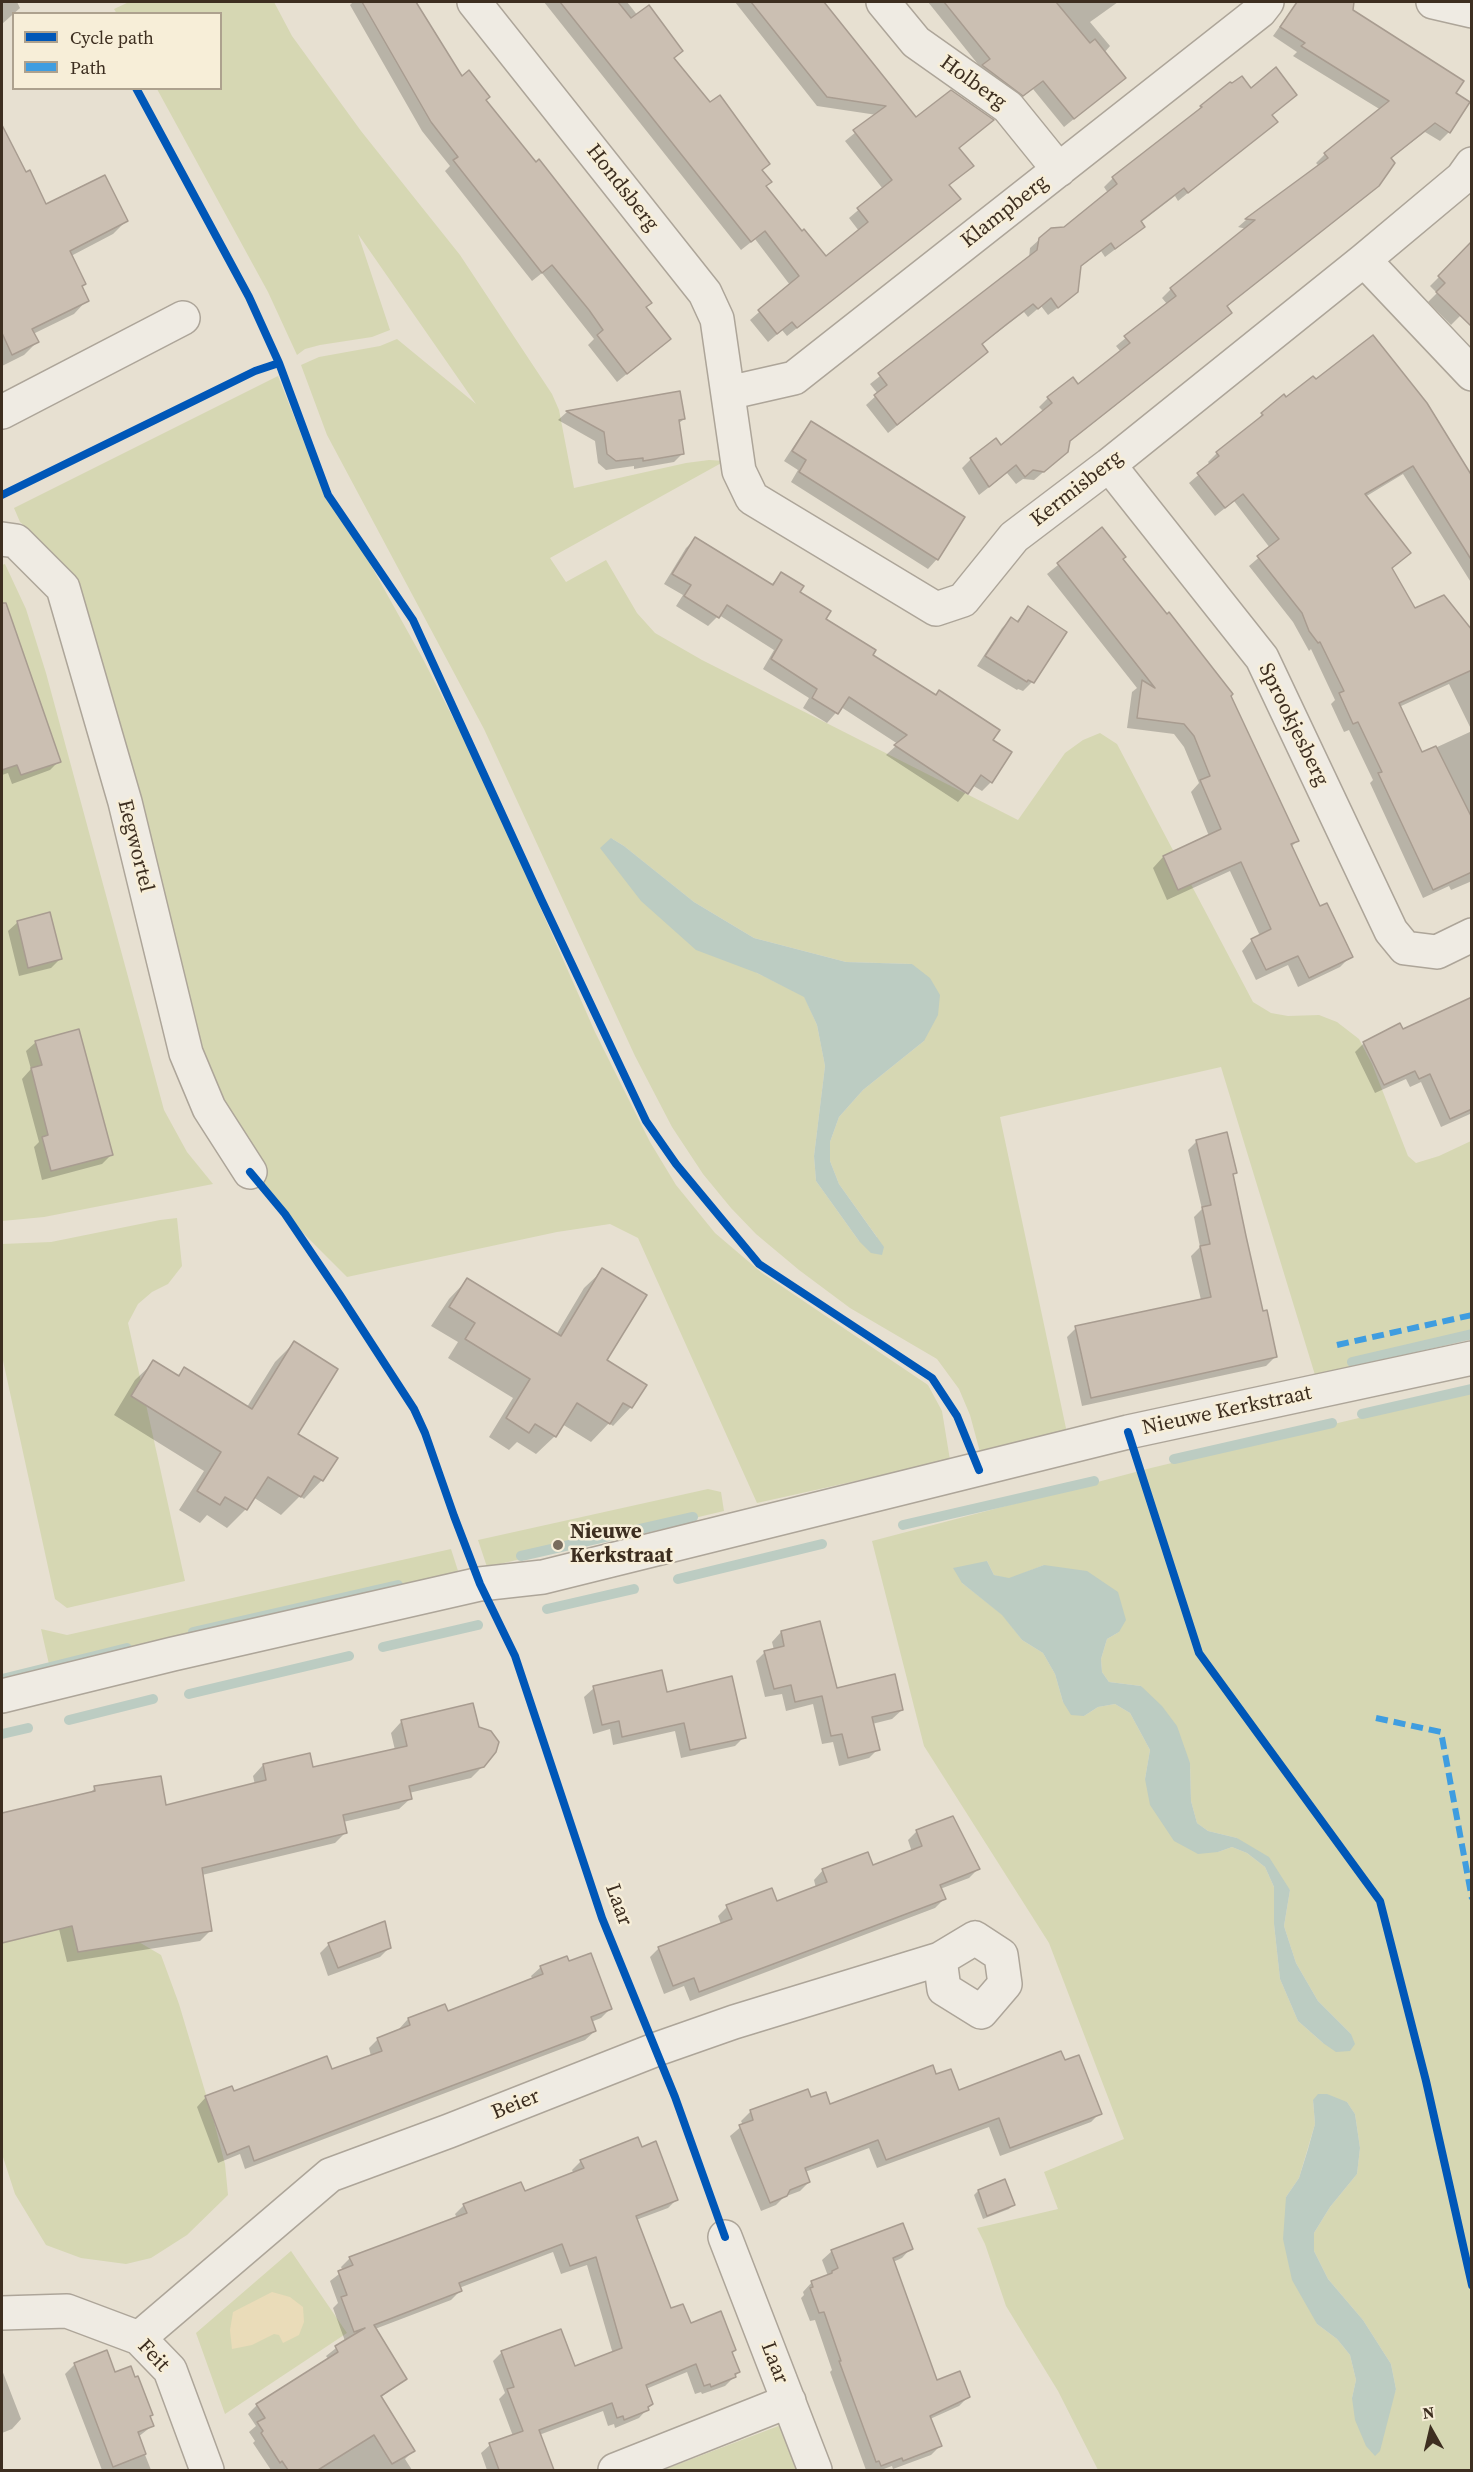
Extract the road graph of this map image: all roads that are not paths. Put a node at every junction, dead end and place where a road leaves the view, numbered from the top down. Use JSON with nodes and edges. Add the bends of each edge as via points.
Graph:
{"nodes":[{"id":1,"x":474,"y":2,"type":"edge"},
{"id":2,"x":883,"y":2,"type":"edge"},
{"id":3,"x":1267,"y":2,"type":"edge"},
{"id":4,"x":1433,"y":2,"type":"edge"},
{"id":5,"x":1472,"y":11,"type":"edge"},
{"id":6,"x":1472,"y":164,"type":"edge"},
{"id":7,"x":1059,"y":170,"type":"junction"},
{"id":8,"x":1365,"y":260,"type":"junction"},
{"id":9,"x":183,"y":318,"type":"dead end"},
{"id":10,"x":1472,"y":374,"type":"edge"},
{"id":11,"x":728,"y":393,"type":"junction"},
{"id":12,"x":2,"y":411,"type":"edge"},
{"id":13,"x":1109,"y":465,"type":"junction"},
{"id":14,"x":2,"y":539,"type":"edge"},
{"id":15,"x":1472,"y":935,"type":"edge"},
{"id":16,"x":250,"y":1172,"type":"dead end"},
{"id":17,"x":1472,"y":1358,"type":"edge"},
{"id":18,"x":2,"y":1696,"type":"edge"},
{"id":19,"x":940,"y":1959,"type":"dead end"},
{"id":20,"x":725,"y":2237,"type":"dead end"},
{"id":21,"x":2,"y":2313,"type":"edge"},
{"id":22,"x":139,"y":2338,"type":"junction"},
{"id":23,"x":789,"y":2401,"type":"junction"},
{"id":24,"x":207,"y":2470,"type":"edge"},
{"id":25,"x":615,"y":2470,"type":"edge"},
{"id":26,"x":815,"y":2470,"type":"edge"}],
"edges":[{"from":1,"to":11,"type":"street","name":"Hondsberg","via":[[705,293],[717,319]]},
{"from":2,"to":7,"type":"street","name":"Holberg","via":[[916,42],[1008,107]]},
{"from":3,"to":7,"type":"street","name":"Klampberg"},
{"from":4,"to":5,"type":"street"},
{"from":6,"to":8,"type":"street","name":"Kermisberg"},
{"from":7,"to":11,"type":"street","name":"Klampberg","via":[[794,378]]},
{"from":8,"to":10,"type":"street"},
{"from":8,"to":13,"type":"street","name":"Kermisberg"},
{"from":9,"to":12,"type":"street"},
{"from":11,"to":13,"type":"street","name":"Kermisberg","via":[[739,471],[752,498],[936,609],[963,600],[1014,537]]},
{"from":13,"to":15,"type":"street","name":"Sprookjesberg","via":[[1262,658],[1391,931],[1405,948],[1437,952]]},
{"from":14,"to":16,"type":"street","name":"Eegwortel","via":[[16,541],[63,588],[125,802],[186,1053],[208,1108]]},
{"from":17,"to":18,"type":"street","name":"Nieuwe Kerkstraat","via":[[1128,1432],[543,1577],[480,1584]]},
{"from":19,"to":22,"type":"street","name":"Beier","via":[[657,2049],[330,2175]]},
{"from":20,"to":23,"type":"street","name":"Laar"},
{"from":21,"to":22,"type":"street","name":"Feit","via":[[67,2311]]},
{"from":22,"to":24,"type":"street","name":"Feit","via":[[170,2370]]},
{"from":23,"to":25,"type":"street","name":"Laar"},
{"from":23,"to":26,"type":"street","name":"Laar"}]}
